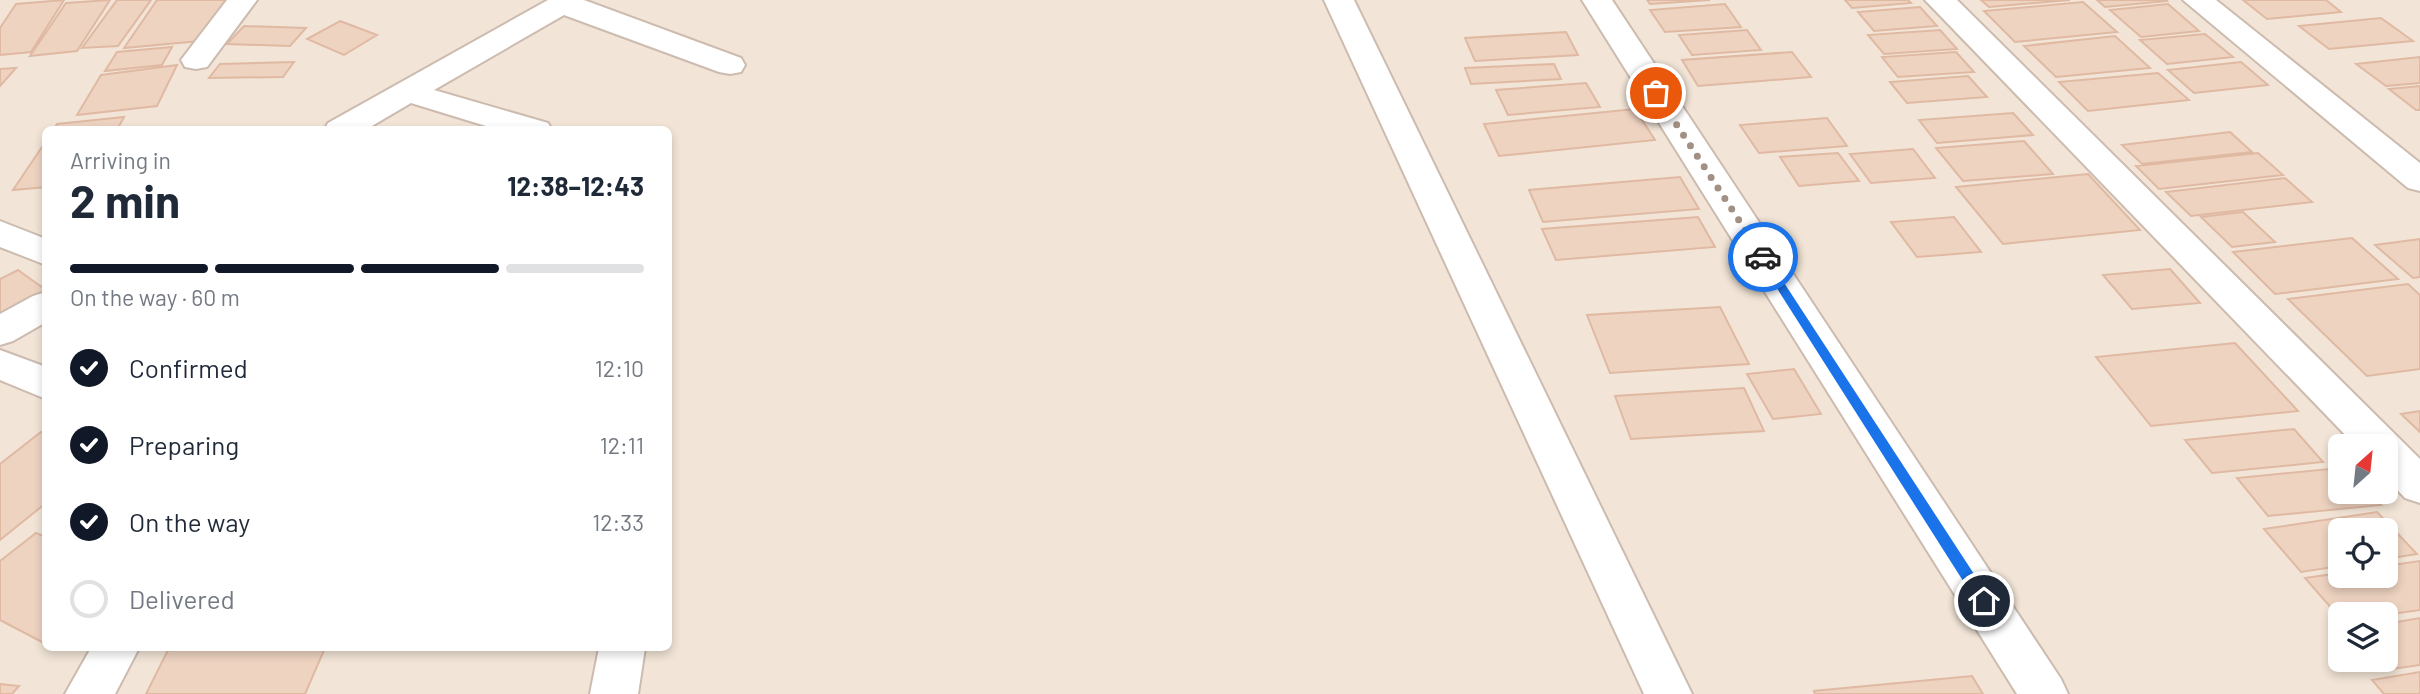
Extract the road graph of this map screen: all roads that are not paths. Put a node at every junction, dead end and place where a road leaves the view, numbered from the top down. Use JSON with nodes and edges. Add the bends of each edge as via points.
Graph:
{"nodes":[{"id":1,"x":242,"y":0,"type":"edge"},
{"id":2,"x":1339,"y":0,"type":"edge"},
{"id":3,"x":1597,"y":0,"type":"edge"},
{"id":4,"x":1940,"y":0,"type":"edge"},
{"id":5,"x":2198,"y":0,"type":"edge"},
{"id":6,"x":566,"y":2,"type":"edge"},
{"id":7,"x":196,"y":60,"type":"dead end"},
{"id":8,"x":730,"y":65,"type":"dead end"},
{"id":9,"x":405,"y":91,"type":"junction"},
{"id":10,"x":347,"y":126,"type":"edge"},
{"id":11,"x":523,"y":126,"type":"edge"},
{"id":12,"x":2420,"y":180,"type":"edge"},
{"id":13,"x":0,"y":233,"type":"edge"},
{"id":14,"x":42,"y":251,"type":"edge"},
{"id":15,"x":42,"y":307,"type":"edge"},
{"id":16,"x":0,"y":331,"type":"edge"},
{"id":17,"x":0,"y":364,"type":"edge"},
{"id":18,"x":42,"y":382,"type":"edge"},
{"id":19,"x":2369,"y":434,"type":"edge"},
{"id":20,"x":2398,"y":463,"type":"edge"},
{"id":21,"x":2420,"y":486,"type":"edge"},
{"id":22,"x":114,"y":651,"type":"edge"},
{"id":23,"x":621,"y":651,"type":"edge"},
{"id":24,"x":89,"y":694,"type":"edge"},
{"id":25,"x":614,"y":694,"type":"edge"},
{"id":26,"x":1668,"y":694,"type":"edge"},
{"id":27,"x":2044,"y":694,"type":"edge"}],
"edges":[{"from":1,"to":7,"type":"street"},
{"from":2,"to":26,"type":"street"},
{"from":3,"to":27,"type":"street"},
{"from":4,"to":19,"type":"street"},
{"from":5,"to":12,"type":"street"},
{"from":6,"to":8,"type":"street"},
{"from":6,"to":9,"type":"street"},
{"from":9,"to":10,"type":"street"},
{"from":9,"to":11,"type":"street"},
{"from":13,"to":14,"type":"street"},
{"from":15,"to":16,"type":"street"},
{"from":17,"to":18,"type":"street"},
{"from":20,"to":21,"type":"street"},
{"from":22,"to":24,"type":"street"},
{"from":23,"to":25,"type":"street"}]}
